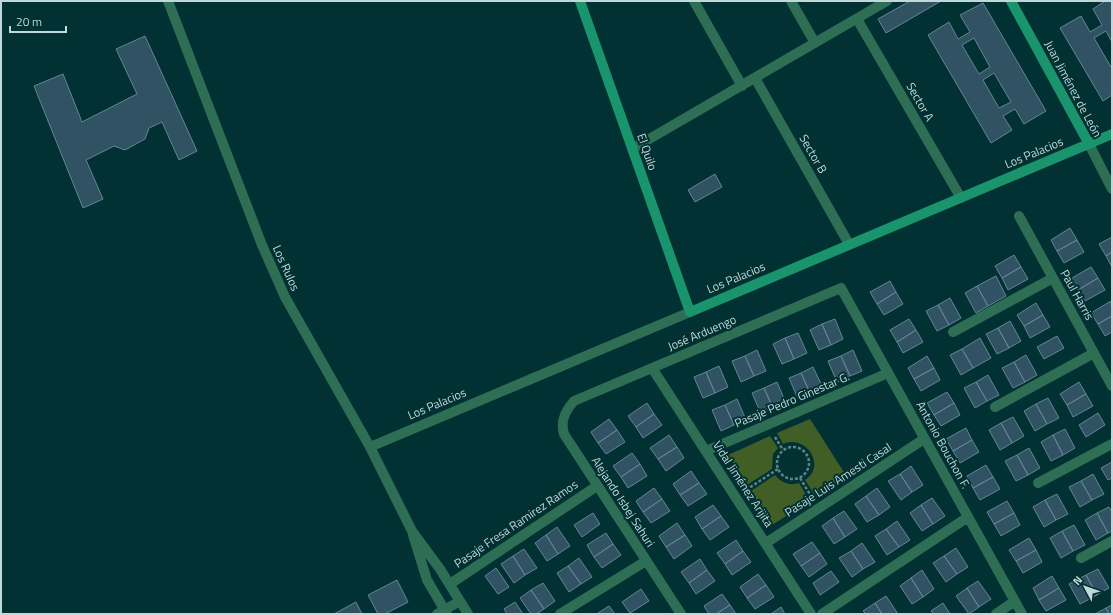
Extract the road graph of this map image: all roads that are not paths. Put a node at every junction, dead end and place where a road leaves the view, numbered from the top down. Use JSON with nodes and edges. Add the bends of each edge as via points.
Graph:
{"nodes":[{"id":1,"x":168,"y":1,"type":"edge"},
{"id":2,"x":580,"y":1,"type":"edge"},
{"id":3,"x":694,"y":1,"type":"edge"},
{"id":4,"x":791,"y":1,"type":"edge"},
{"id":5,"x":887,"y":1,"type":"edge"},
{"id":6,"x":1011,"y":1,"type":"edge"},
{"id":7,"x":856,"y":19,"type":"junction"},
{"id":8,"x":815,"y":43,"type":"junction"},
{"id":9,"x":755,"y":78,"type":"junction"},
{"id":10,"x":742,"y":86,"type":"junction"},
{"id":11,"x":1112,"y":134,"type":"edge"},
{"id":12,"x":1089,"y":144,"type":"junction"},
{"id":13,"x":632,"y":149,"type":"junction"},
{"id":14,"x":1112,"y":189,"type":"edge"},
{"id":15,"x":961,"y":198,"type":"junction"},
{"id":16,"x":1019,"y":216,"type":"dead end"},
{"id":17,"x":849,"y":244,"type":"junction"},
{"id":18,"x":1053,"y":278,"type":"junction"},
{"id":19,"x":841,"y":288,"type":"joint"},
{"id":20,"x":690,"y":312,"type":"junction"},
{"id":21,"x":953,"y":332,"type":"dead end"},
{"id":22,"x":1094,"y":353,"type":"junction"},
{"id":23,"x":652,"y":368,"type":"junction"},
{"id":24,"x":888,"y":373,"type":"junction"},
{"id":25,"x":1112,"y":386,"type":"edge"},
{"id":26,"x":574,"y":401,"type":"joint"},
{"id":27,"x":995,"y":407,"type":"dead end"},
{"id":28,"x":924,"y":439,"type":"junction"},
{"id":29,"x":1112,"y":444,"type":"edge"},
{"id":30,"x":370,"y":447,"type":"junction"},
{"id":31,"x":706,"y":451,"type":"junction"},
{"id":32,"x":1038,"y":483,"type":"dead end"},
{"id":33,"x":597,"y":486,"type":"junction"},
{"id":34,"x":968,"y":517,"type":"junction"},
{"id":35,"x":412,"y":531,"type":"junction"},
{"id":36,"x":1112,"y":541,"type":"edge"},
{"id":37,"x":766,"y":544,"type":"junction"},
{"id":38,"x":1081,"y":558,"type":"dead end"},
{"id":39,"x":646,"y":561,"type":"junction"},
{"id":40,"x":450,"y":584,"type":"junction"},
{"id":41,"x":460,"y":601,"type":"junction"},
{"id":42,"x":1015,"y":602,"type":"junction"},
{"id":43,"x":443,"y":613,"type":"edge"},
{"id":44,"x":468,"y":614,"type":"edge"},
{"id":45,"x":560,"y":614,"type":"edge"},
{"id":46,"x":681,"y":614,"type":"edge"},
{"id":47,"x":811,"y":614,"type":"edge"},
{"id":48,"x":822,"y":614,"type":"edge"},
{"id":49,"x":996,"y":614,"type":"edge"},
{"id":50,"x":1022,"y":614,"type":"edge"}],
"edges":[{"from":1,"to":30,"type":"street","name":"Los Rulos","via":[[284,297]]},
{"from":2,"to":13,"type":"street","name":"El Quilo"},
{"from":3,"to":10,"type":"street"},
{"from":4,"to":8,"type":"street"},
{"from":5,"to":7,"type":"street"},
{"from":6,"to":12,"type":"street","name":"Juan Jiménez de León"},
{"from":7,"to":8,"type":"street"},
{"from":7,"to":15,"type":"street","name":"Sector A"},
{"from":8,"to":9,"type":"street"},
{"from":9,"to":10,"type":"street"},
{"from":9,"to":17,"type":"street","name":"Sector B"},
{"from":10,"to":13,"type":"street"},
{"from":11,"to":12,"type":"street","name":"Los Palacios"},
{"from":12,"to":14,"type":"street","name":"Juan Jiménez de León"},
{"from":12,"to":15,"type":"street","name":"Los Palacios"},
{"from":13,"to":20,"type":"street","name":"El Quilo"},
{"from":15,"to":17,"type":"street","name":"Los Palacios"},
{"from":16,"to":18,"type":"street","name":"Paul Harris"},
{"from":17,"to":20,"type":"street","name":"Los Palacios"},
{"from":18,"to":21,"type":"street"},
{"from":18,"to":22,"type":"street","name":"Paul Harris"},
{"from":19,"to":23,"type":"street","name":"José Arduengo"},
{"from":19,"to":24,"type":"street","name":"Antonio Bouchon F."},
{"from":20,"to":30,"type":"street","name":"Los Palacios"},
{"from":22,"to":25,"type":"street","name":"Paul Harris"},
{"from":22,"to":27,"type":"street"},
{"from":23,"to":26,"type":"street","name":"José Arduengo"},
{"from":23,"to":31,"type":"street","name":"Vidal Jiménez Arijita"},
{"from":24,"to":28,"type":"street","name":"Antonio Bouchon F."},
{"from":24,"to":31,"type":"street","name":"Pasaje Pedro Ginestar G."},
{"from":26,"to":33,"type":"street","name":"Alejando Isbej Sahuri","via":[[563,418],[564,434]]},
{"from":28,"to":34,"type":"street","name":"Antonio Bouchon F."},
{"from":28,"to":37,"type":"street","name":"Pasaje Luis Amesti Casal"},
{"from":29,"to":32,"type":"street"},
{"from":30,"to":35,"type":"street","name":"Los Rulos"},
{"from":31,"to":37,"type":"street","name":"Vidal Jiménez Arijita"},
{"from":33,"to":39,"type":"street","name":"Alejando Isbej Sahuri"},
{"from":33,"to":40,"type":"street","name":"Pasaje Fresa Ramirez Ramos"},
{"from":34,"to":42,"type":"street","name":"Antonio Bouchon F."},
{"from":34,"to":48,"type":"street"},
{"from":35,"to":40,"type":"street","name":"Los Rulos"},
{"from":35,"to":43,"type":"street","name":"Los Rulos","via":[[417,554]]},
{"from":36,"to":38,"type":"street"},
{"from":37,"to":47,"type":"street","name":"Vidal Jiménez Arijita"},
{"from":39,"to":45,"type":"street"},
{"from":39,"to":46,"type":"street","name":"Alejando Isbej Sahuri"},
{"from":40,"to":41,"type":"street","name":"Los Rulos"},
{"from":41,"to":43,"type":"street"},
{"from":41,"to":44,"type":"street","name":"Los Rulos"},
{"from":42,"to":49,"type":"street"},
{"from":42,"to":50,"type":"street","name":"Antonio Bouchon F."}]}
